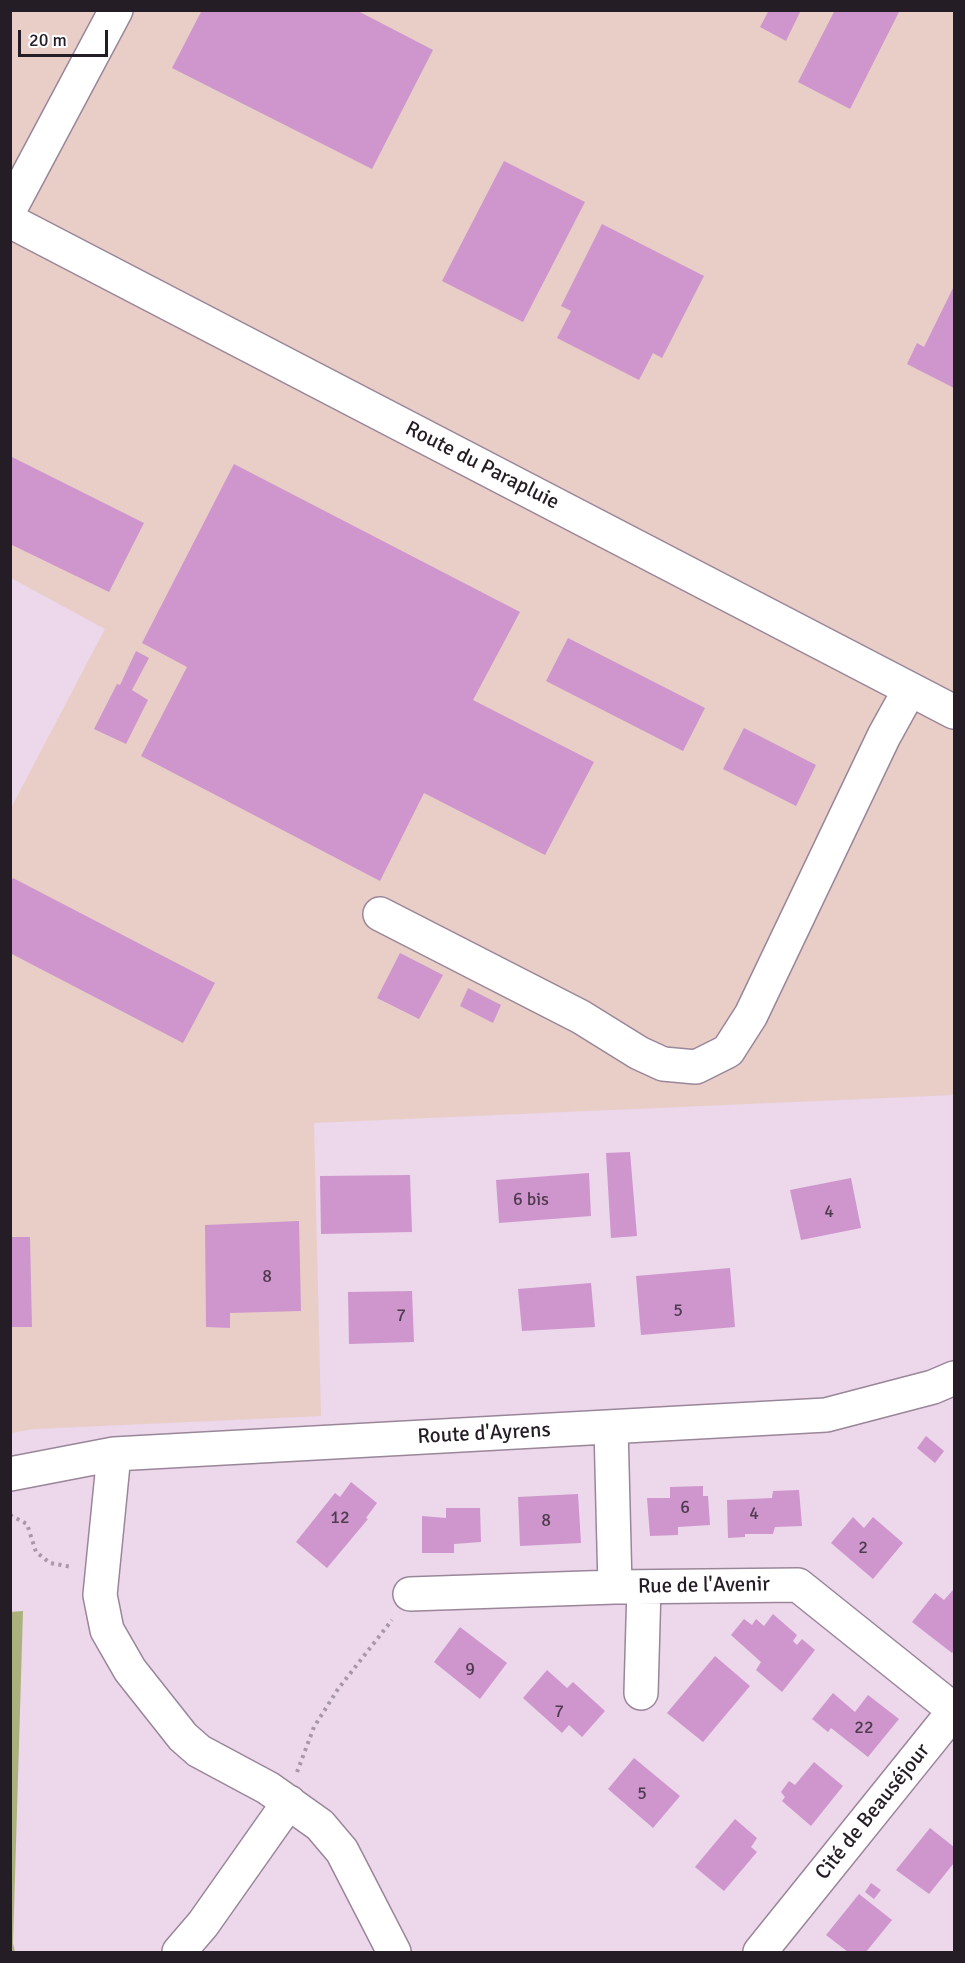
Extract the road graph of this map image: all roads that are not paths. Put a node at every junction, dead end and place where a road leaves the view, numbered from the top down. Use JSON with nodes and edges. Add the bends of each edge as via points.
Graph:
{"nodes":[{"id":1,"x":116,"y":10,"type":"edge"},
{"id":2,"x":10,"y":209,"type":"edge"},
{"id":3,"x":10,"y":221,"type":"edge"},
{"id":4,"x":910,"y":689,"type":"junction"},
{"id":5,"x":954,"y":712,"type":"edge"},
{"id":6,"x":380,"y":914,"type":"dead end"},
{"id":7,"x":954,"y":1378,"type":"edge"},
{"id":8,"x":610,"y":1427,"type":"junction"},
{"id":9,"x":114,"y":1454,"type":"junction"},
{"id":10,"x":10,"y":1474,"type":"edge"},
{"id":11,"x":629,"y":1587,"type":"junction"},
{"id":12,"x":410,"y":1594,"type":"road end"},
{"id":13,"x":641,"y":1694,"type":"dead end"},
{"id":14,"x":954,"y":1710,"type":"edge"},
{"id":15,"x":289,"y":1802,"type":"junction"},
{"id":16,"x":178,"y":1953,"type":"edge"},
{"id":17,"x":394,"y":1953,"type":"edge"},
{"id":18,"x":760,"y":1953,"type":"edge"}],
"edges":[{"from":1,"to":2,"type":"street"},
{"from":3,"to":4,"type":"street","name":"Route du Parapluie"},
{"from":4,"to":5,"type":"street","name":"Route du Parapluie"},
{"from":4,"to":6,"type":"street","via":[[751,1015],[728,1051],[696,1067],[663,1064],[639,1053],[581,1017]]},
{"from":7,"to":8,"type":"street","name":"Route d'Ayrens","via":[[826,1415]]},
{"from":8,"to":9,"type":"street","name":"Route d'Ayrens"},
{"from":8,"to":11,"type":"street"},
{"from":9,"to":10,"type":"street","name":"Route d'Ayrens"},
{"from":9,"to":15,"type":"street","via":[[100,1595],[107,1630],[130,1670],[183,1737],[200,1751]]},
{"from":11,"to":12,"type":"street","name":"Rue de l'Avenir"},
{"from":11,"to":13,"type":"street"},
{"from":11,"to":14,"type":"street","name":"Rue de l'Avenir","via":[[798,1585]]},
{"from":14,"to":18,"type":"street","name":"Cité de Beauséjour"},
{"from":15,"to":16,"type":"street"},
{"from":15,"to":17,"type":"street","via":[[320,1825],[342,1851]]}]}
